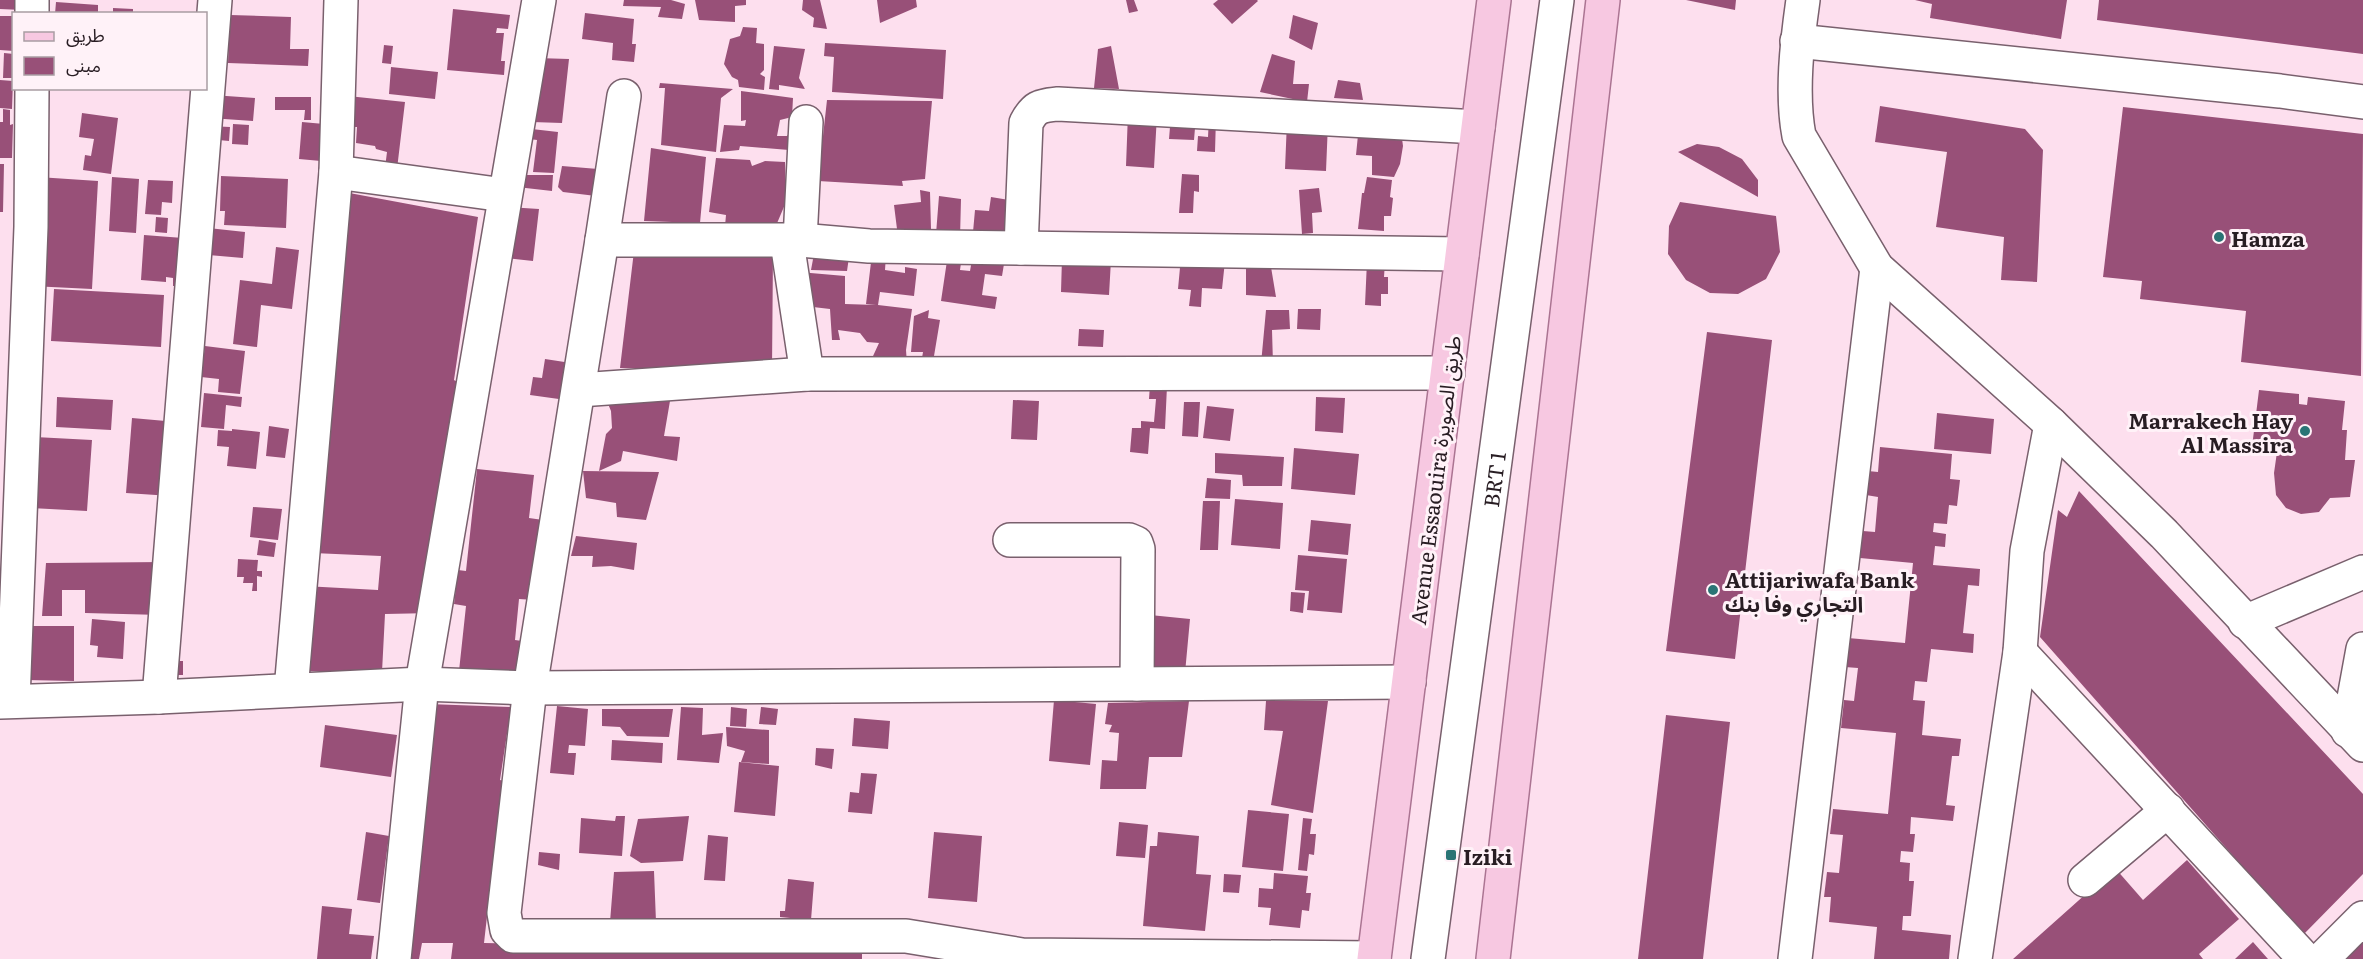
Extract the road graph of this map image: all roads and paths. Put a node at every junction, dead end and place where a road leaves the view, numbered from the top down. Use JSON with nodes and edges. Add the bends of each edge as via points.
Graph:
{"nodes":[{"id":1,"x":215,"y":0,"type":"edge"},
{"id":2,"x":341,"y":0,"type":"edge"},
{"id":3,"x":539,"y":0,"type":"edge"},
{"id":4,"x":1494,"y":0,"type":"edge"},
{"id":5,"x":1557,"y":0,"type":"edge"},
{"id":6,"x":1603,"y":0,"type":"edge"},
{"id":7,"x":1803,"y":0,"type":"edge"},
{"id":8,"x":1797,"y":41,"type":"junction"},
{"id":9,"x":32,"y":90,"type":"edge"},
{"id":10,"x":624,"y":96,"type":"dead end"},
{"id":11,"x":2363,"y":102,"type":"edge"},
{"id":12,"x":806,"y":122,"type":"dead end"},
{"id":13,"x":1478,"y":127,"type":"junction"},
{"id":14,"x":336,"y":172,"type":"junction"},
{"id":15,"x":504,"y":195,"type":"junction"},
{"id":16,"x":602,"y":240,"type":"junction"},
{"id":17,"x":794,"y":241,"type":"junction"},
{"id":18,"x":1021,"y":248,"type":"junction"},
{"id":19,"x":1462,"y":254,"type":"junction"},
{"id":20,"x":1877,"y":268,"type":"junction"},
{"id":21,"x":1448,"y":373,"type":"junction"},
{"id":22,"x":807,"y":374,"type":"junction"},
{"id":23,"x":579,"y":390,"type":"junction"},
{"id":24,"x":2051,"y":424,"type":"junction"},
{"id":25,"x":1010,"y":540,"type":"dead end"},
{"id":26,"x":2363,"y":572,"type":"edge"},
{"id":27,"x":2246,"y":622,"type":"junction"},
{"id":28,"x":2363,"y":649,"type":"edge"},
{"id":29,"x":2019,"y":651,"type":"junction"},
{"id":30,"x":1409,"y":682,"type":"junction"},
{"id":31,"x":423,"y":684,"type":"junction"},
{"id":32,"x":1137,"y":684,"type":"junction"},
{"id":33,"x":531,"y":688,"type":"junction"},
{"id":34,"x":291,"y":690,"type":"junction"},
{"id":35,"x":159,"y":698,"type":"junction"},
{"id":36,"x":7,"y":701,"type":"edge"},
{"id":37,"x":2355,"y":738,"type":"edge"},
{"id":38,"x":2168,"y":810,"type":"junction"},
{"id":39,"x":2085,"y":880,"type":"dead end"},
{"id":40,"x":2363,"y":918,"type":"edge"},
{"id":41,"x":1022,"y":957,"type":"edge"},
{"id":42,"x":1374,"y":958,"type":"edge"},
{"id":43,"x":394,"y":959,"type":"edge"},
{"id":44,"x":1428,"y":959,"type":"edge"},
{"id":45,"x":1493,"y":959,"type":"edge"},
{"id":46,"x":1795,"y":959,"type":"edge"},
{"id":47,"x":1975,"y":959,"type":"edge"},
{"id":48,"x":2305,"y":959,"type":"edge"},
{"id":49,"x":2322,"y":959,"type":"edge"}],
"edges":[{"from":1,"to":35,"type":"street"},
{"from":2,"to":14,"type":"street"},
{"from":3,"to":15,"type":"street"},
{"from":4,"to":13,"type":"main road","name":"Avenue Essaouira طريق الصويرة"},
{"from":5,"to":44,"type":"street","name":"BRT 1"},
{"from":6,"to":45,"type":"main road"},
{"from":7,"to":8,"type":"street"},
{"from":8,"to":11,"type":"street"},
{"from":8,"to":20,"type":"street","via":[[1799,136]]},
{"from":9,"to":36,"type":"street","via":[[31,227]]},
{"from":10,"to":16,"type":"street"},
{"from":12,"to":17,"type":"street"},
{"from":13,"to":18,"type":"street","via":[[1041,106],[1032,111],[1026,123]]},
{"from":13,"to":19,"type":"main road","name":"Avenue Essaouira طريق الصويرة"},
{"from":14,"to":15,"type":"street"},
{"from":14,"to":34,"type":"street"},
{"from":15,"to":31,"type":"street"},
{"from":16,"to":17,"type":"street"},
{"from":16,"to":23,"type":"street"},
{"from":17,"to":18,"type":"street"},
{"from":17,"to":22,"type":"street"},
{"from":18,"to":19,"type":"street"},
{"from":19,"to":21,"type":"main road","name":"Avenue Essaouira طريق الصويرة"},
{"from":20,"to":24,"type":"street"},
{"from":20,"to":46,"type":"street"},
{"from":21,"to":22,"type":"street"},
{"from":21,"to":30,"type":"main road","name":"Avenue Essaouira طريق الصويرة"},
{"from":22,"to":23,"type":"street"},
{"from":23,"to":33,"type":"street"},
{"from":24,"to":27,"type":"street","via":[[2164,534]]},
{"from":24,"to":29,"type":"street","via":[[2027,551]]},
{"from":25,"to":32,"type":"street","via":[[1136,543]]},
{"from":26,"to":27,"type":"street"},
{"from":27,"to":37,"type":"street"},
{"from":28,"to":37,"type":"street"},
{"from":29,"to":38,"type":"street"},
{"from":29,"to":47,"type":"street"},
{"from":30,"to":32,"type":"street"},
{"from":30,"to":42,"type":"main road","name":"Avenue Essaouira طريق الصويرة"},
{"from":31,"to":33,"type":"street"},
{"from":31,"to":34,"type":"street"},
{"from":31,"to":43,"type":"street"},
{"from":32,"to":33,"type":"street"},
{"from":33,"to":41,"type":"street","via":[[504,913],[507,930],[513,936],[906,936]]},
{"from":34,"to":35,"type":"street"},
{"from":35,"to":36,"type":"street"},
{"from":38,"to":39,"type":"street"},
{"from":38,"to":48,"type":"street"},
{"from":40,"to":49,"type":"street"},
{"from":41,"to":42,"type":"street"}]}
